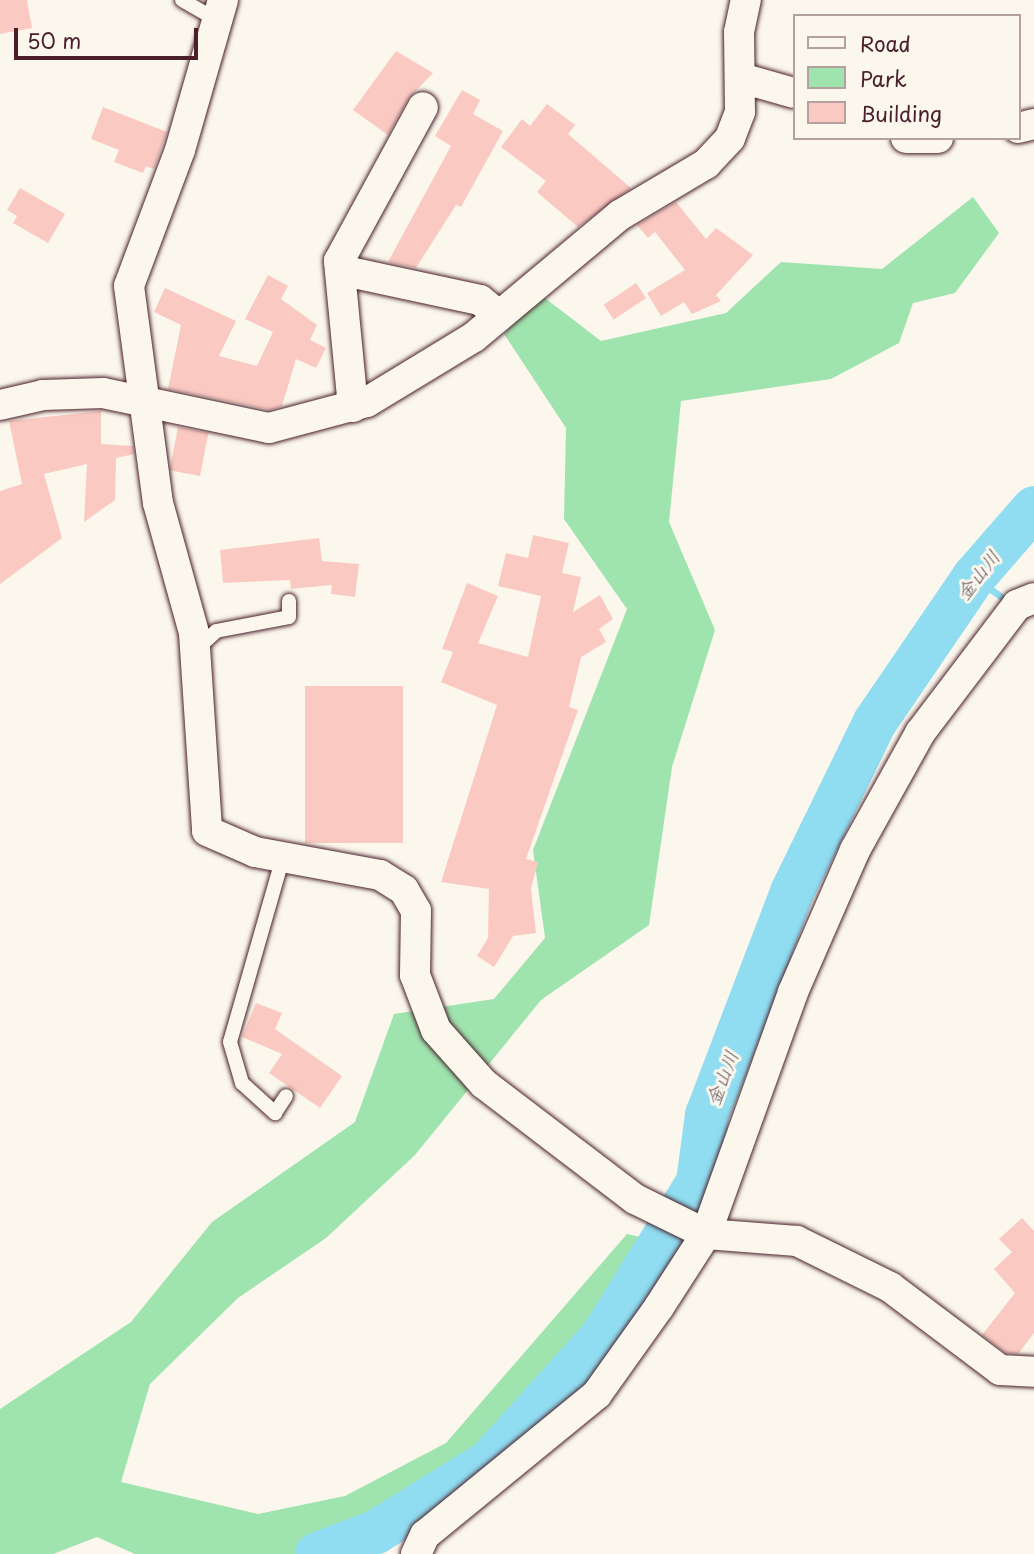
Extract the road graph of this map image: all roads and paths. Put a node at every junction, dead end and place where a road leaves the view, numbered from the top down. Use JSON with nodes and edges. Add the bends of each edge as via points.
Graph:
{"nodes":[{"id":1,"x":183,"y":0,"type":"edge"},
{"id":2,"x":746,"y":0,"type":"edge"},
{"id":3,"x":220,"y":10,"type":"edge"},
{"id":4,"x":741,"y":78,"type":"junction"},
{"id":5,"x":792,"y":92,"type":"edge"},
{"id":6,"x":423,"y":107,"type":"dead end"},
{"id":7,"x":340,"y":270,"type":"junction"},
{"id":8,"x":497,"y":314,"type":"junction"},
{"id":9,"x":142,"y":397,"type":"junction"},
{"id":10,"x":0,"y":405,"type":"edge"},
{"id":11,"x":353,"y":407,"type":"junction"},
{"id":12,"x":1034,"y":598,"type":"edge"},
{"id":13,"x":289,"y":601,"type":"dead end"},
{"id":14,"x":196,"y":650,"type":"junction"},
{"id":15,"x":282,"y":857,"type":"junction"},
{"id":16,"x":286,"y":1096,"type":"dead end"},
{"id":17,"x":700,"y":1232,"type":"junction"},
{"id":18,"x":1034,"y":1372,"type":"edge"},
{"id":19,"x":416,"y":1554,"type":"edge"}],
"edges":[{"from":1,"to":3,"type":"lane"},
{"from":2,"to":4,"type":"street"},
{"from":3,"to":9,"type":"street","via":[[180,150],[129,286]]},
{"from":4,"to":5,"type":"street"},
{"from":4,"to":8,"type":"street","via":[[740,112],[730,138],[706,164],[620,215]]},
{"from":6,"to":7,"type":"street","via":[[382,190],[342,249]]},
{"from":7,"to":8,"type":"street","via":[[480,300]]},
{"from":7,"to":11,"type":"street"},
{"from":8,"to":11,"type":"street","via":[[474,337]]},
{"from":9,"to":10,"type":"street","via":[[43,395]]},
{"from":9,"to":11,"type":"street","via":[[214,421],[269,428]]},
{"from":9,"to":14,"type":"street","via":[[157,455],[158,503]]},
{"from":12,"to":17,"type":"street","via":[[1017,605],[920,733],[855,850],[793,992]]},
{"from":13,"to":14,"type":"lane","via":[[289,617],[216,631]]},
{"from":14,"to":15,"type":"street","via":[[207,831]]},
{"from":15,"to":16,"type":"lane","via":[[230,1042],[242,1083],[275,1113]]},
{"from":15,"to":17,"type":"street","via":[[380,875],[404,890],[416,911],[415,975],[436,1030],[484,1084],[635,1199]]},
{"from":17,"to":18,"type":"street","via":[[797,1241],[890,1287],[1000,1370]]},
{"from":17,"to":19,"type":"street","via":[[597,1394],[425,1535]]}]}
